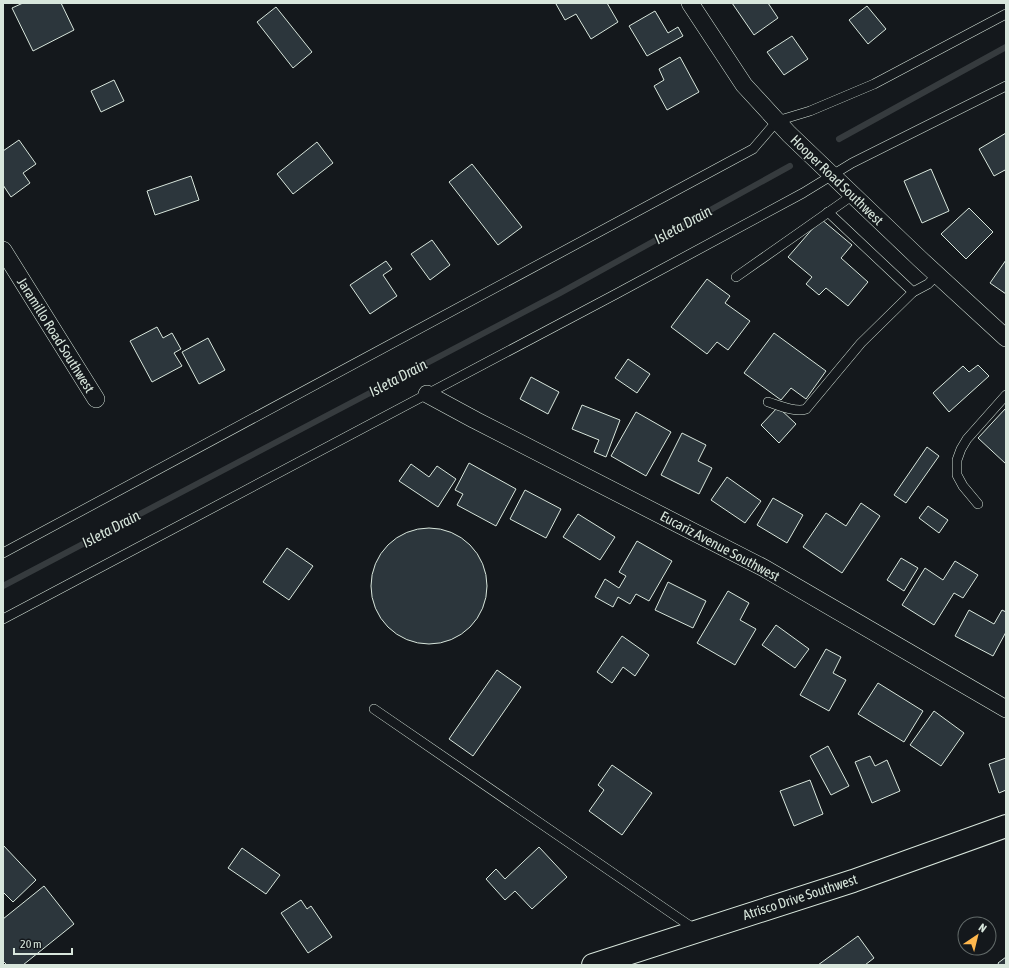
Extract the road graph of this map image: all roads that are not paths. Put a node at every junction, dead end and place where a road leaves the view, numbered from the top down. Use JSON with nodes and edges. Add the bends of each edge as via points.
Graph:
{"nodes":[{"id":1,"x":690,"y":3,"type":"edge"},
{"id":2,"x":1006,"y":14,"type":"edge"},
{"id":3,"x":1006,"y":86,"type":"edge"},
{"id":4,"x":777,"y":121,"type":"junction"},
{"id":5,"x":832,"y":175,"type":"junction"},
{"id":6,"x":853,"y":195,"type":"junction"},
{"id":7,"x":828,"y":212,"type":"junction"},
{"id":8,"x":3,"y":250,"type":"edge"},
{"id":9,"x":937,"y":275,"type":"junction"},
{"id":10,"x":736,"y":276,"type":"dead end"},
{"id":11,"x":913,"y":292,"type":"junction"},
{"id":12,"x":1006,"y":338,"type":"edge"},
{"id":13,"x":427,"y":394,"type":"junction"},
{"id":14,"x":1006,"y":395,"type":"edge"},
{"id":15,"x":96,"y":399,"type":"dead end"},
{"id":16,"x":768,"y":402,"type":"dead end"},
{"id":17,"x":978,"y":504,"type":"dead end"},
{"id":18,"x":3,"y":553,"type":"edge"},
{"id":19,"x":3,"y":619,"type":"edge"},
{"id":20,"x":374,"y":709,"type":"dead end"},
{"id":21,"x":1006,"y":709,"type":"edge"},
{"id":22,"x":1006,"y":826,"type":"edge"},
{"id":23,"x":697,"y":931,"type":"junction"},
{"id":24,"x":593,"y":965,"type":"edge"}],
"edges":[{"from":1,"to":4,"type":"street","name":"Hooper Road Southwest","via":[[744,85]]},
{"from":2,"to":4,"type":"lane","via":[[874,84],[810,111]]},
{"from":3,"to":5,"type":"lane"},
{"from":4,"to":5,"type":"street","name":"Hooper Road Southwest"},
{"from":4,"to":18,"type":"lane","via":[[753,149]]},
{"from":5,"to":6,"type":"street","name":"Hooper Road Southwest"},
{"from":5,"to":13,"type":"lane"},
{"from":6,"to":7,"type":"lane"},
{"from":6,"to":9,"type":"street","name":"Hooper Road Southwest"},
{"from":7,"to":10,"type":"lane"},
{"from":7,"to":11,"type":"lane"},
{"from":8,"to":15,"type":"street","name":"Jaramillo Road Southwest"},
{"from":9,"to":11,"type":"lane","via":[[928,284]]},
{"from":9,"to":12,"type":"street","name":"Hooper Road Southwest"},
{"from":11,"to":16,"type":"lane","via":[[861,343],[806,409],[796,410]]},
{"from":13,"to":19,"type":"lane"},
{"from":13,"to":21,"type":"street","name":"Eucariz Avenue Southwest","via":[[764,568]]},
{"from":14,"to":17,"type":"lane","via":[[968,439],[957,460],[957,475]]},
{"from":20,"to":23,"type":"lane"},
{"from":22,"to":23,"type":"street","name":"Atrisco Drive Southwest","via":[[853,881]]},
{"from":23,"to":24,"type":"street","name":"Atrisco Drive Southwest"}]}
